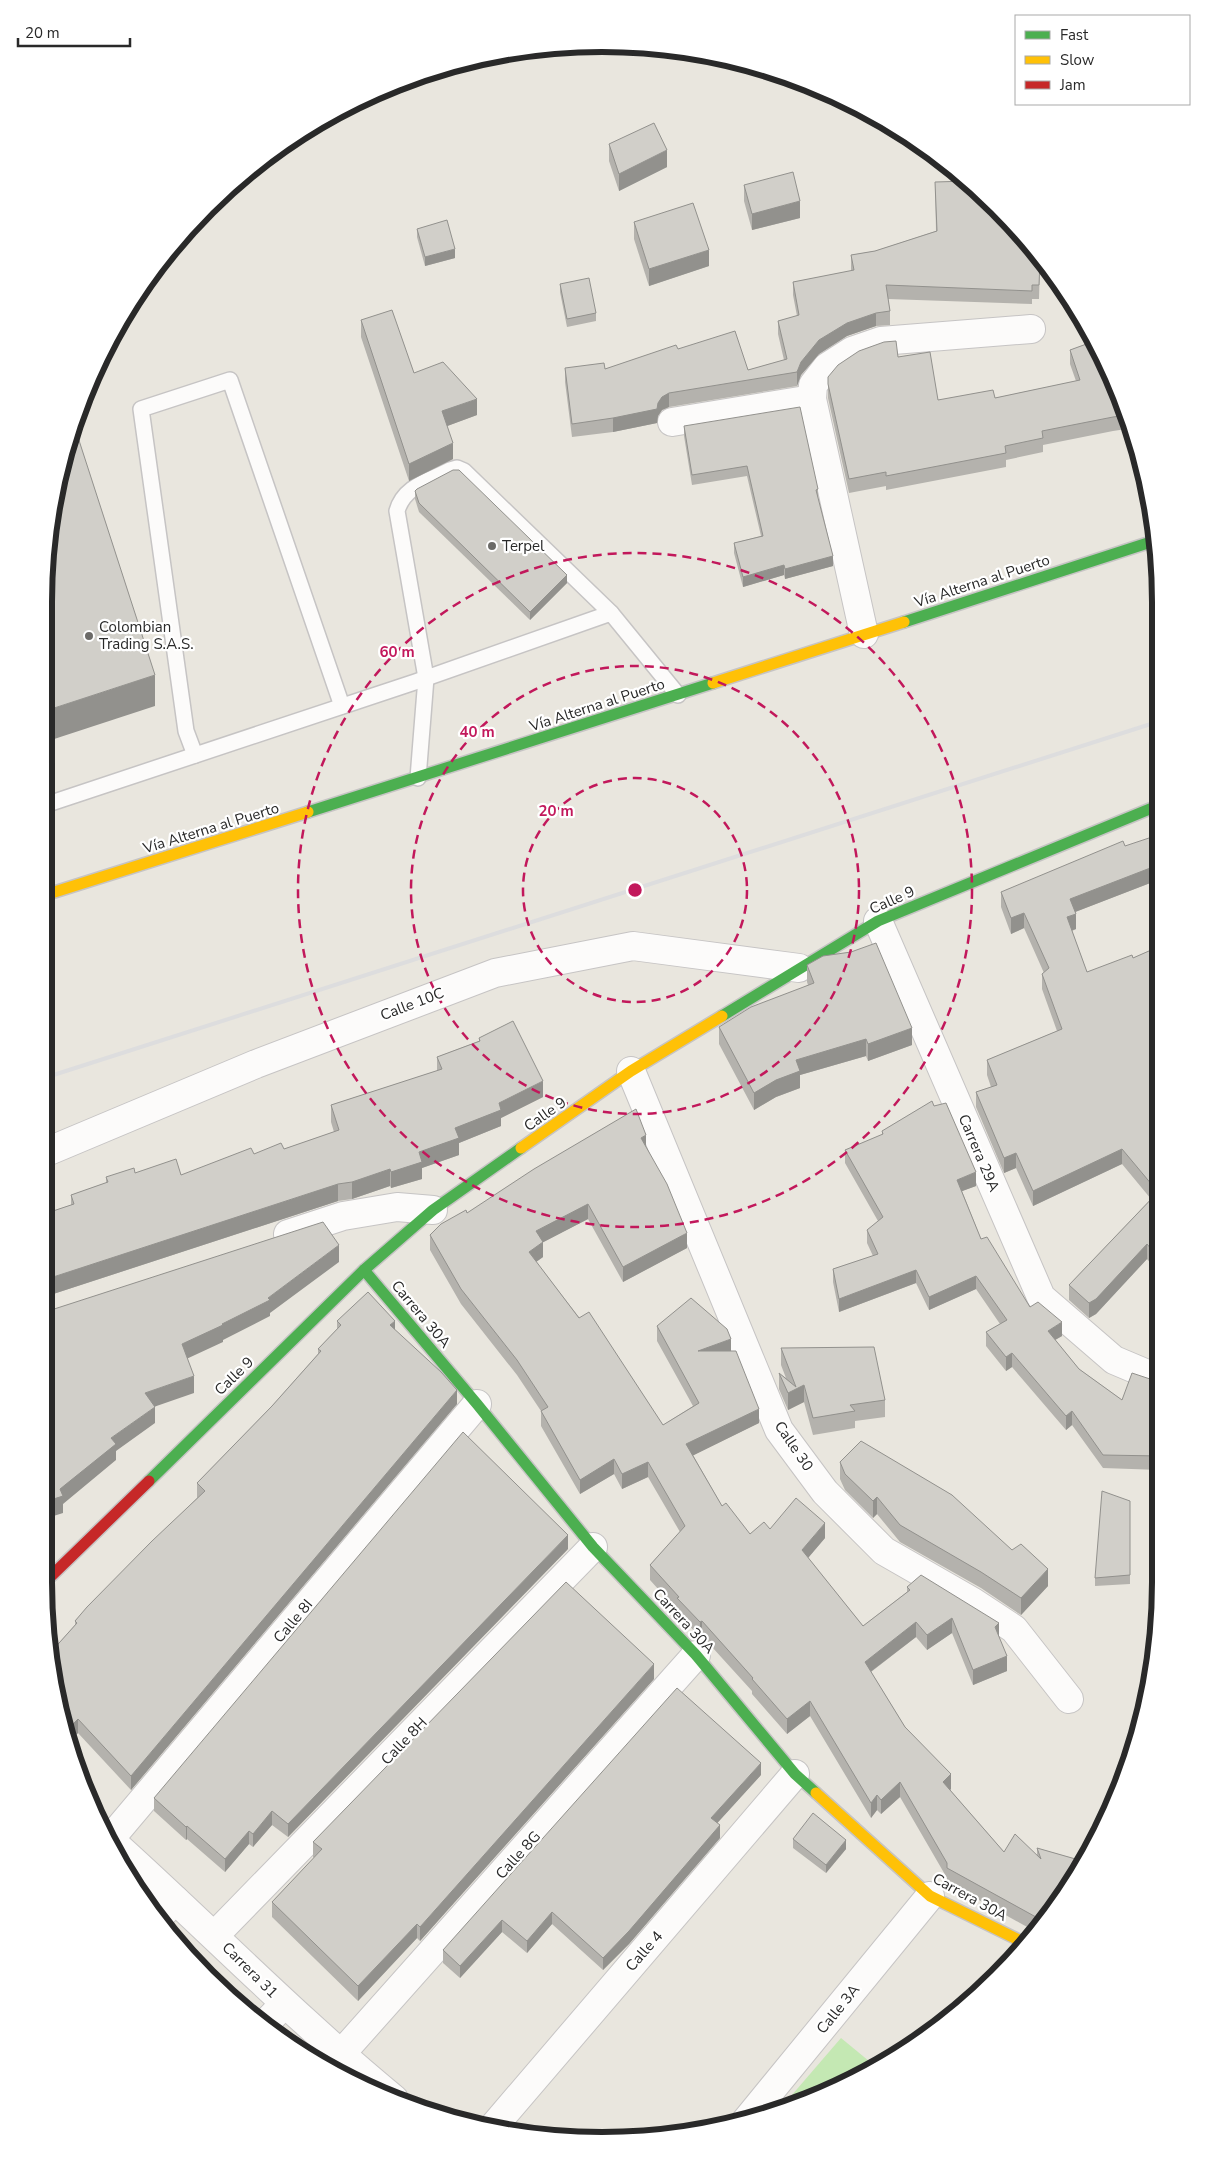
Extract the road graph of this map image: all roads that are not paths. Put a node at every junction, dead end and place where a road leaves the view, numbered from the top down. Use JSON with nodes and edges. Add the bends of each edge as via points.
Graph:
{"nodes":[{"id":1,"x":1031,"y":329,"type":"dead end"},
{"id":2,"x":812,"y":399,"type":"junction"},
{"id":3,"x":672,"y":422,"type":"dead end"},
{"id":4,"x":1149,"y":542,"type":"edge"},
{"id":5,"x":611,"y":613,"type":"junction"},
{"id":6,"x":864,"y":634,"type":"junction"},
{"id":7,"x":426,"y":678,"type":"junction"},
{"id":8,"x":678,"y":695,"type":"junction"},
{"id":9,"x":342,"y":706,"type":"junction"},
{"id":10,"x":195,"y":755,"type":"junction"},
{"id":11,"x":418,"y":778,"type":"junction"},
{"id":12,"x":52,"y":803,"type":"edge"},
{"id":13,"x":1152,"y":808,"type":"edge"},
{"id":14,"x":52,"y":892,"type":"edge"},
{"id":15,"x":878,"y":920,"type":"junction"},
{"id":16,"x":799,"y":968,"type":"junction"},
{"id":17,"x":631,"y":1071,"type":"junction"},
{"id":18,"x":52,"y":1150,"type":"edge"},
{"id":19,"x":434,"y":1210,"type":"junction"},
{"id":20,"x":268,"y":1240,"type":"edge"},
{"id":21,"x":364,"y":1270,"type":"junction"},
{"id":22,"x":1152,"y":1376,"type":"edge"},
{"id":23,"x":477,"y":1404,"type":"junction"},
{"id":24,"x":593,"y":1547,"type":"junction"},
{"id":25,"x":52,"y":1575,"type":"edge"},
{"id":26,"x":696,"y":1655,"type":"junction"},
{"id":27,"x":1069,"y":1699,"type":"dead end"},
{"id":28,"x":795,"y":1774,"type":"junction"},
{"id":29,"x":113,"y":1833,"type":"edge"},
{"id":30,"x":134,"y":1869,"type":"edge"},
{"id":31,"x":930,"y":1896,"type":"junction"},
{"id":32,"x":166,"y":1909,"type":"edge"},
{"id":33,"x":215,"y":1935,"type":"junction"},
{"id":34,"x":1019,"y":1941,"type":"edge"},
{"id":35,"x":284,"y":2004,"type":"junction"},
{"id":36,"x":270,"y":2019,"type":"edge"},
{"id":37,"x":340,"y":2055,"type":"junction"},
{"id":38,"x":372,"y":2081,"type":"edge"},
{"id":39,"x":755,"y":2110,"type":"edge"},
{"id":40,"x":498,"y":2121,"type":"edge"}],
"edges":[{"from":1,"to":2,"type":"street","via":[[881,341],[852,351],[827,367],[813,385]]},
{"from":2,"to":3,"type":"street"},
{"from":2,"to":6,"type":"street"},
{"from":4,"to":6,"type":"street","name":"Vía Alterna al Puerto"},
{"from":5,"to":7,"type":"lane"},
{"from":5,"to":7,"type":"lane","via":[[464,471],[458,468],[450,470],[407,492],[398,511]]},
{"from":5,"to":8,"type":"lane"},
{"from":6,"to":8,"type":"street","name":"Vía Alterna al Puerto"},
{"from":7,"to":9,"type":"lane"},
{"from":7,"to":11,"type":"lane"},
{"from":8,"to":11,"type":"street","name":"Vía Alterna al Puerto"},
{"from":9,"to":10,"type":"lane"},
{"from":9,"to":10,"type":"lane","via":[[230,380],[141,409],[186,731]]},
{"from":10,"to":12,"type":"lane"},
{"from":11,"to":14,"type":"street","name":"Vía Alterna al Puerto"},
{"from":13,"to":15,"type":"street","name":"Calle 9"},
{"from":15,"to":16,"type":"street","name":"Calle 9"},
{"from":15,"to":22,"type":"street","name":"Carrera 29A","via":[[1041,1297],[1114,1360]]},
{"from":16,"to":17,"type":"street","name":"Calle 9"},
{"from":16,"to":18,"type":"street","name":"Calle 10C","via":[[633,946],[495,973],[256,1064]]},
{"from":17,"to":19,"type":"street","name":"Calle 9"},
{"from":17,"to":27,"type":"street","name":"Calle 30","via":[[779,1430],[826,1492],[884,1551],[1014,1629]]},
{"from":19,"to":20,"type":"street","via":[[397,1207],[343,1216]]},
{"from":19,"to":21,"type":"street","name":"Calle 9"},
{"from":21,"to":23,"type":"street","name":"Carrera 30A"},
{"from":21,"to":25,"type":"street","name":"Calle 9"},
{"from":23,"to":24,"type":"street","name":"Carrera 30A"},
{"from":23,"to":29,"type":"street","name":"Calle 8I"},
{"from":24,"to":26,"type":"street","name":"Carrera 30A"},
{"from":24,"to":33,"type":"street","name":"Calle 8H"},
{"from":26,"to":28,"type":"street","name":"Carrera 30A"},
{"from":26,"to":37,"type":"street","name":"Calle 8G"},
{"from":28,"to":31,"type":"street","name":"Carrera 30A"},
{"from":28,"to":40,"type":"street","name":"Calle 4"},
{"from":30,"to":32,"type":"street","name":"Carrera 31"},
{"from":31,"to":34,"type":"street","name":"Carrera 30A"},
{"from":31,"to":39,"type":"street","name":"Calle 3A"},
{"from":32,"to":33,"type":"street","name":"Carrera 31"},
{"from":33,"to":35,"type":"street","name":"Carrera 31"},
{"from":35,"to":36,"type":"street"},
{"from":35,"to":37,"type":"street","name":"Carrera 31"},
{"from":37,"to":38,"type":"street","name":"Carrera 31"}]}
